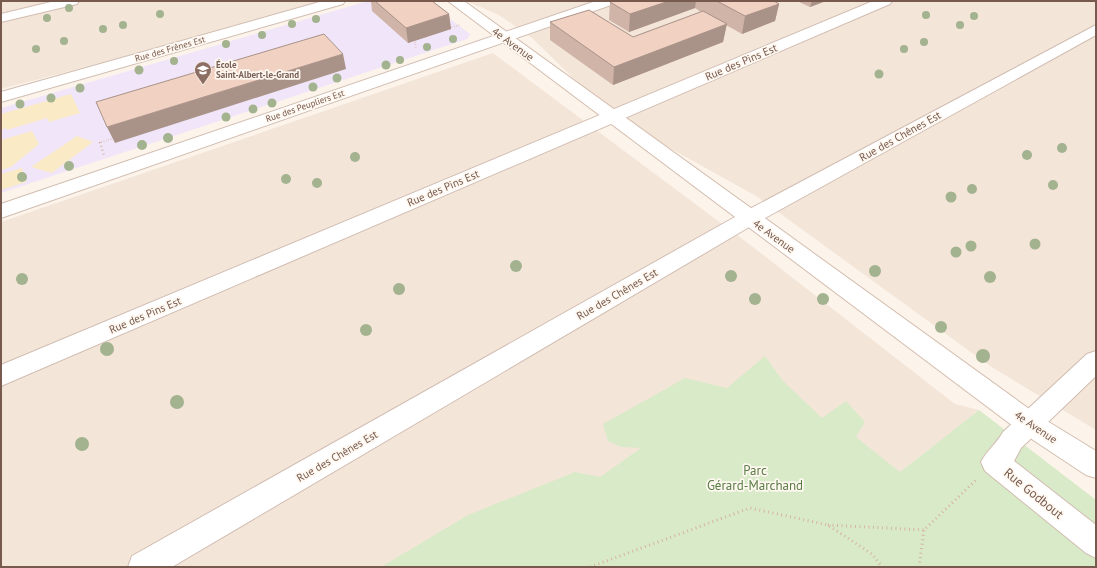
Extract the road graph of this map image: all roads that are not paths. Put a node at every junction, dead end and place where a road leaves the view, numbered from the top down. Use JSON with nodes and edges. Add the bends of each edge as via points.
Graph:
{"nodes":[{"id":1,"x":72,"y":1,"type":"edge"},
{"id":2,"x":338,"y":1,"type":"edge"},
{"id":3,"x":455,"y":1,"type":"edge"},
{"id":4,"x":608,"y":1,"type":"edge"},
{"id":5,"x":885,"y":1,"type":"edge"},
{"id":6,"x":1,"y":18,"type":"edge"},
{"id":7,"x":1096,"y":29,"type":"edge"},
{"id":8,"x":504,"y":37,"type":"junction"},
{"id":9,"x":1,"y":98,"type":"edge"},
{"id":10,"x":612,"y":116,"type":"junction"},
{"id":11,"x":1,"y":211,"type":"edge"},
{"id":12,"x":749,"y":218,"type":"junction"},
{"id":13,"x":1096,"y":361,"type":"edge"},
{"id":14,"x":1,"y":376,"type":"edge"},
{"id":15,"x":1030,"y":424,"type":"junction"},
{"id":16,"x":1096,"y":466,"type":"edge"},
{"id":17,"x":1096,"y":542,"type":"edge"},
{"id":18,"x":143,"y":567,"type":"edge"}],
"edges":[{"from":1,"to":6,"type":"street"},
{"from":2,"to":9,"type":"street","name":"Rue des Frênes Est"},
{"from":3,"to":8,"type":"street","name":"4e Avenue"},
{"from":4,"to":8,"type":"street","name":"Rue des Peupliers Est"},
{"from":5,"to":10,"type":"street","name":"Rue des Pins Est"},
{"from":7,"to":12,"type":"street","name":"Rue des Chênes Est"},
{"from":8,"to":10,"type":"street","name":"4e Avenue"},
{"from":8,"to":11,"type":"street","name":"Rue des Peupliers Est"},
{"from":10,"to":12,"type":"street","name":"4e Avenue"},
{"from":10,"to":14,"type":"street","name":"Rue des Pins Est"},
{"from":12,"to":15,"type":"street","name":"4e Avenue"},
{"from":12,"to":18,"type":"street","name":"Rue des Chênes Est"},
{"from":13,"to":15,"type":"street","name":"Rue Godbout"},
{"from":15,"to":16,"type":"street","name":"4e Avenue"},
{"from":15,"to":17,"type":"street","name":"Rue Godbout","via":[[1012,440],[1007,450],[995,462]]}]}
